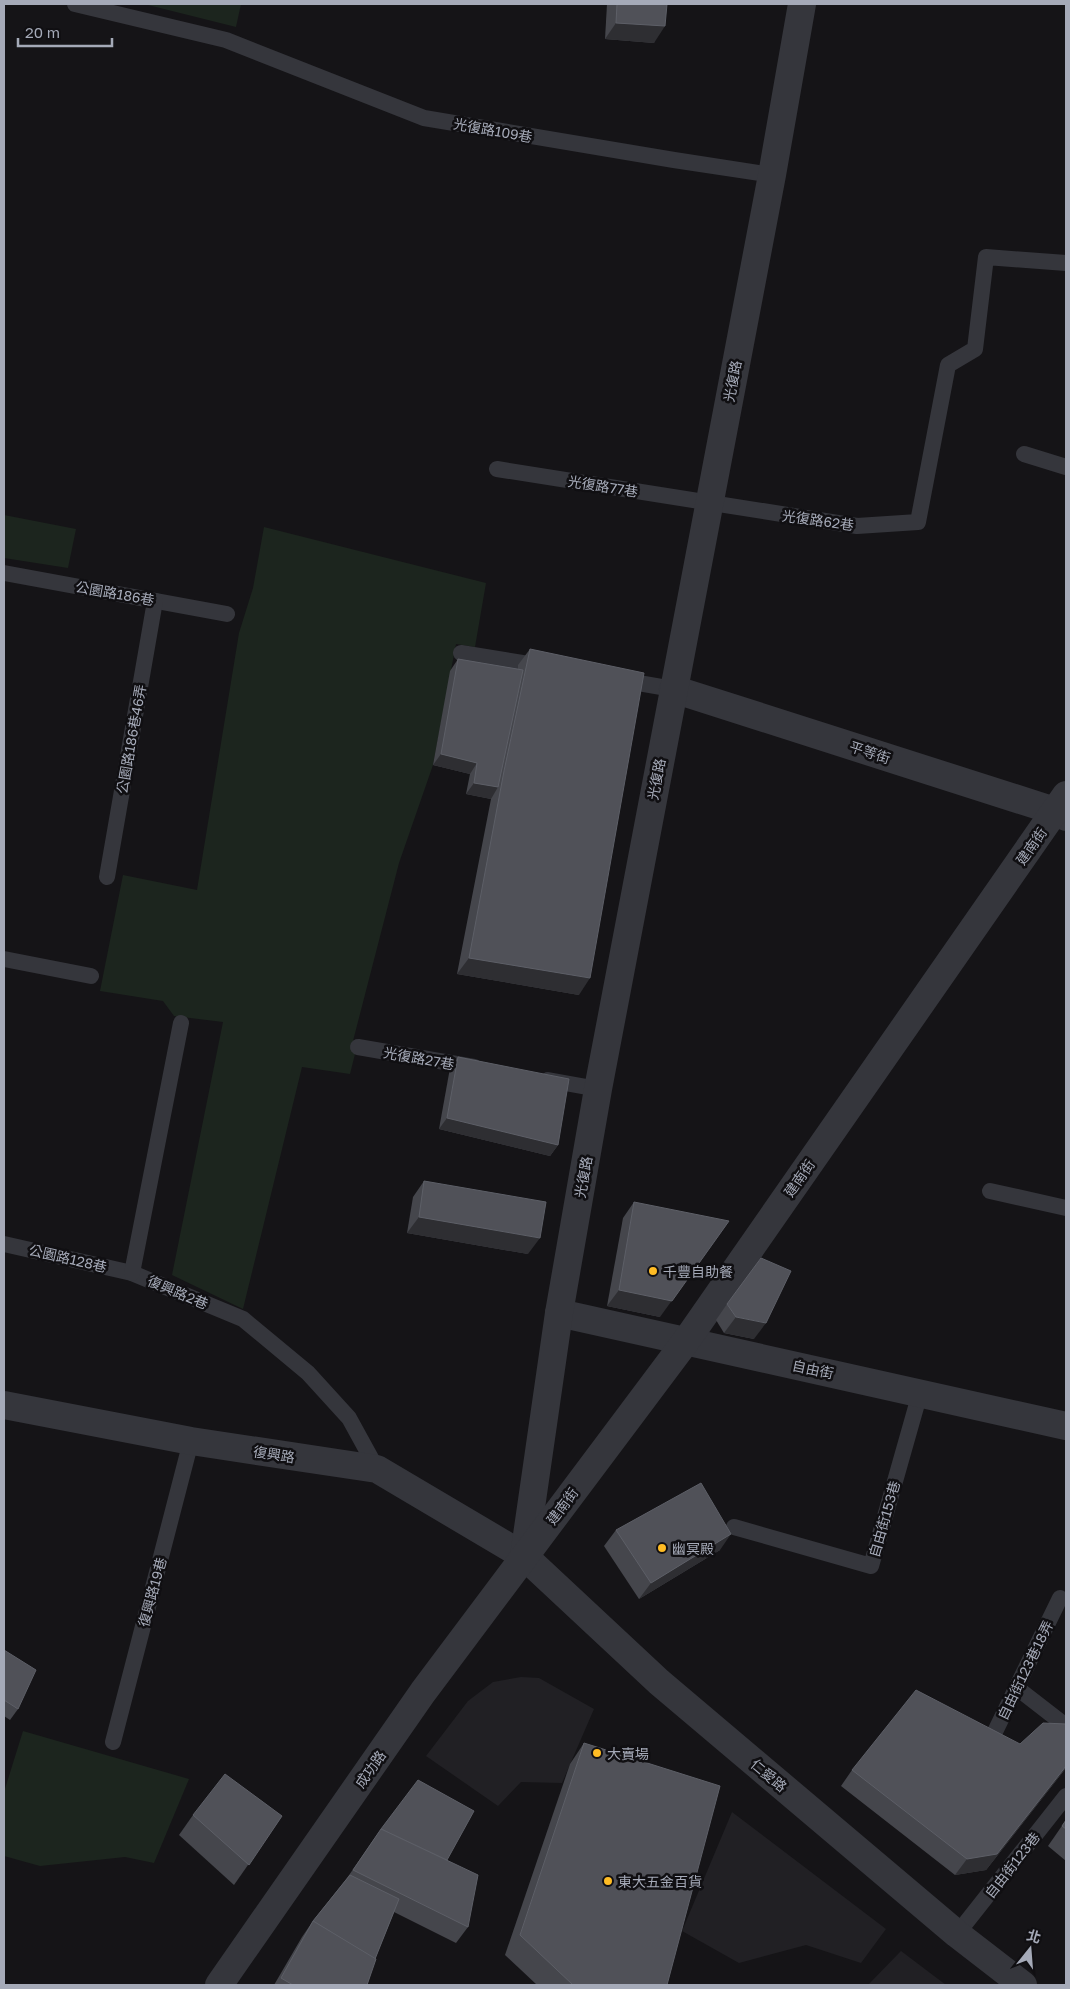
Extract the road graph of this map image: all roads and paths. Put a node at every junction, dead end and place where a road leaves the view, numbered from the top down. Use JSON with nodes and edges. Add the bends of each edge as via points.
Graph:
{"nodes":[{"id":1,"x":802,"y":4,"type":"edge"},
{"id":2,"x":84,"y":5,"type":"edge"},
{"id":3,"x":772,"y":174,"type":"junction"},
{"id":4,"x":1066,"y":263,"type":"edge"},
{"id":5,"x":1024,"y":454,"type":"dead end"},
{"id":6,"x":1066,"y":466,"type":"edge"},
{"id":7,"x":497,"y":468,"type":"dead end"},
{"id":8,"x":708,"y":504,"type":"junction"},
{"id":9,"x":4,"y":573,"type":"edge"},
{"id":10,"x":155,"y":601,"type":"junction"},
{"id":11,"x":227,"y":614,"type":"dead end"},
{"id":12,"x":462,"y":653,"type":"dead end"},
{"id":13,"x":558,"y":669,"type":"edge"},
{"id":14,"x":606,"y":677,"type":"edge"},
{"id":15,"x":673,"y":689,"type":"junction"},
{"id":16,"x":1063,"y":807,"type":"edge"},
{"id":17,"x":107,"y":877,"type":"dead end"},
{"id":18,"x":4,"y":959,"type":"edge"},
{"id":19,"x":91,"y":976,"type":"dead end"},
{"id":20,"x":181,"y":1023,"type":"dead end"},
{"id":21,"x":358,"y":1047,"type":"dead end"},
{"id":22,"x":492,"y":1070,"type":"edge"},
{"id":23,"x":531,"y":1077,"type":"edge"},
{"id":24,"x":598,"y":1089,"type":"junction"},
{"id":25,"x":990,"y":1191,"type":"dead end"},
{"id":26,"x":1066,"y":1208,"type":"edge"},
{"id":27,"x":4,"y":1244,"type":"edge"},
{"id":28,"x":132,"y":1273,"type":"junction"},
{"id":29,"x":559,"y":1313,"type":"junction"},
{"id":30,"x":686,"y":1341,"type":"junction"},
{"id":31,"x":920,"y":1393,"type":"junction"},
{"id":32,"x":4,"y":1405,"type":"edge"},
{"id":33,"x":1066,"y":1426,"type":"edge"},
{"id":34,"x":191,"y":1441,"type":"junction"},
{"id":35,"x":377,"y":1469,"type":"junction"},
{"id":36,"x":734,"y":1527,"type":"dead end"},
{"id":37,"x":524,"y":1556,"type":"junction"},
{"id":38,"x":1060,"y":1598,"type":"dead end"},
{"id":39,"x":1017,"y":1688,"type":"junction"},
{"id":40,"x":1066,"y":1726,"type":"edge"},
{"id":41,"x":113,"y":1742,"type":"dead end"},
{"id":42,"x":990,"y":1742,"type":"edge"},
{"id":43,"x":1066,"y":1796,"type":"edge"},
{"id":44,"x":957,"y":1934,"type":"junction"},
{"id":45,"x":219,"y":1985,"type":"edge"},
{"id":46,"x":1023,"y":1985,"type":"edge"}],
"edges":[{"from":1,"to":3,"type":"street","name":"光復路"},
{"from":2,"to":3,"type":"lane","name":"光復路109巷","via":[[226,40],[424,118]]},
{"from":3,"to":8,"type":"street","name":"光復路"},
{"from":4,"to":8,"type":"lane","name":"光復路62巷","via":[[986,257],[975,349],[948,364],[918,522],[857,526]]},
{"from":5,"to":6,"type":"lane"},
{"from":7,"to":8,"type":"lane","name":"光復路77巷"},
{"from":8,"to":15,"type":"street","name":"光復路"},
{"from":9,"to":10,"type":"lane","name":"公園路186巷"},
{"from":10,"to":11,"type":"lane","name":"公園路186巷"},
{"from":10,"to":17,"type":"lane","name":"公園路186巷46弄"},
{"from":12,"to":13,"type":"lane"},
{"from":14,"to":15,"type":"lane"},
{"from":15,"to":16,"type":"street","name":"平等街"},
{"from":15,"to":24,"type":"street","name":"光復路"},
{"from":16,"to":30,"type":"street","name":"建南街"},
{"from":18,"to":19,"type":"lane"},
{"from":20,"to":28,"type":"lane","name":"復興路2巷"},
{"from":21,"to":22,"type":"lane","name":"光復路27巷"},
{"from":23,"to":24,"type":"lane"},
{"from":24,"to":29,"type":"street","name":"光復路"},
{"from":25,"to":26,"type":"lane"},
{"from":27,"to":28,"type":"lane","name":"公園路128巷"},
{"from":28,"to":35,"type":"lane","name":"復興路2巷","via":[[243,1319],[275,1344],[308,1373],[349,1418]]},
{"from":29,"to":30,"type":"street","name":"自由街"},
{"from":29,"to":37,"type":"street","name":"光復路"},
{"from":30,"to":31,"type":"street","name":"自由街"},
{"from":30,"to":37,"type":"street","name":"建南街"},
{"from":31,"to":33,"type":"street","name":"自由街"},
{"from":31,"to":36,"type":"lane","name":"自由街153巷","via":[[870,1566]]},
{"from":32,"to":34,"type":"street","name":"復興路"},
{"from":34,"to":35,"type":"street","name":"復興路"},
{"from":34,"to":41,"type":"lane","name":"復興路19巷"},
{"from":35,"to":37,"type":"street","name":"復興路"},
{"from":37,"to":44,"type":"street","name":"仁愛路","via":[[659,1682]]},
{"from":37,"to":45,"type":"street","name":"成功路","via":[[422,1692]]},
{"from":38,"to":39,"type":"lane","name":"自由街123巷18弄"},
{"from":39,"to":40,"type":"lane"},
{"from":39,"to":42,"type":"lane","name":"自由街123巷18弄"},
{"from":43,"to":44,"type":"lane","name":"自由街123巷"},
{"from":44,"to":46,"type":"street","name":"仁愛路"}]}
